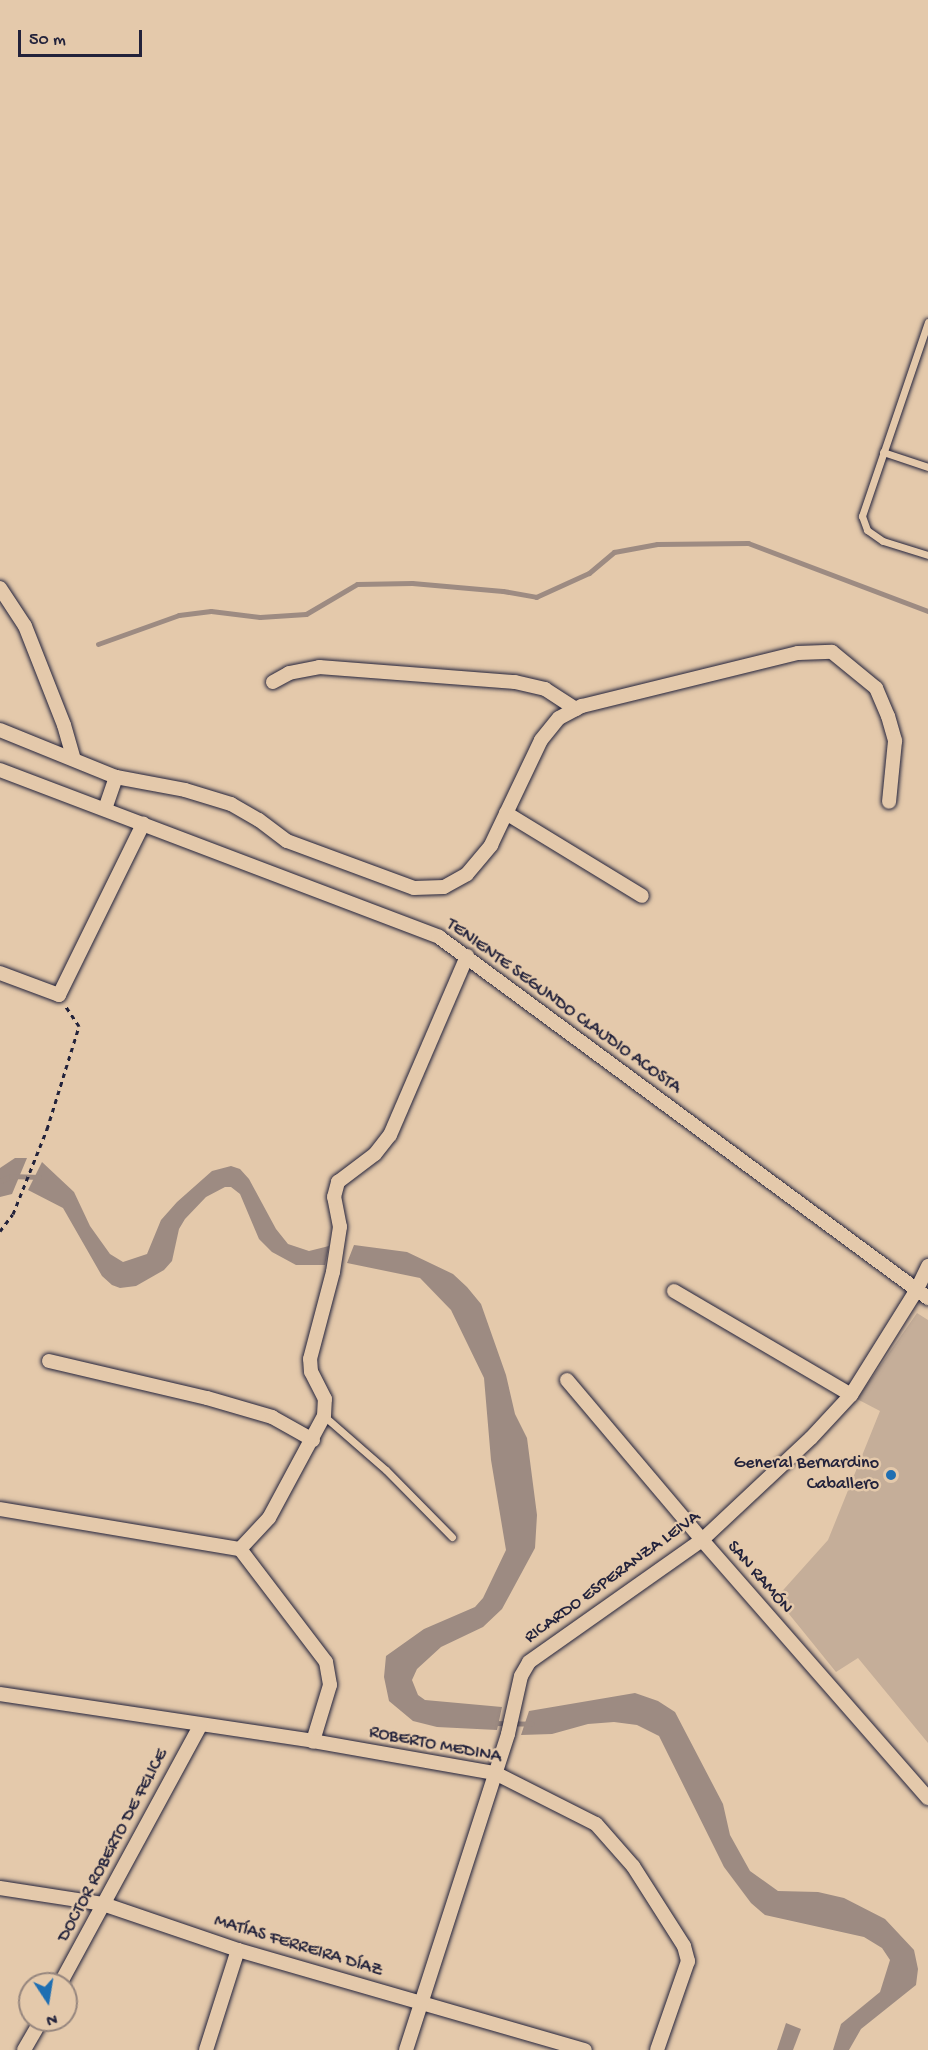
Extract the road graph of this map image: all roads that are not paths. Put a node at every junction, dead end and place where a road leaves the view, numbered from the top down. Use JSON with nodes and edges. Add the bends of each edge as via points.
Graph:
{"nodes":[{"id":1,"x":928,"y":322,"type":"edge"},
{"id":2,"x":884,"y":452,"type":"junction"},
{"id":3,"x":928,"y":467,"type":"edge"},
{"id":4,"x":928,"y":555,"type":"edge"},
{"id":5,"x":0,"y":588,"type":"edge"},
{"id":6,"x":273,"y":682,"type":"dead end"},
{"id":7,"x":576,"y":709,"type":"junction"},
{"id":8,"x":0,"y":730,"type":"edge"},
{"id":9,"x":73,"y":757,"type":"junction"},
{"id":10,"x":0,"y":770,"type":"edge"},
{"id":11,"x":116,"y":777,"type":"junction"},
{"id":12,"x":889,"y":802,"type":"dead end"},
{"id":13,"x":105,"y":809,"type":"junction"},
{"id":14,"x":506,"y":813,"type":"junction"},
{"id":15,"x":143,"y":824,"type":"junction"},
{"id":16,"x":642,"y":896,"type":"dead end"},
{"id":17,"x":467,"y":956,"type":"junction"},
{"id":18,"x":0,"y":973,"type":"edge"},
{"id":19,"x":928,"y":1266,"type":"edge"},
{"id":20,"x":674,"y":1291,"type":"dead end"},
{"id":21,"x":916,"y":1291,"type":"junction"},
{"id":22,"x":928,"y":1298,"type":"edge"},
{"id":23,"x":49,"y":1361,"type":"dead end"},
{"id":24,"x":567,"y":1380,"type":"dead end"},
{"id":25,"x":851,"y":1395,"type":"junction"},
{"id":26,"x":324,"y":1416,"type":"junction"},
{"id":27,"x":313,"y":1440,"type":"junction"},
{"id":28,"x":0,"y":1509,"type":"edge"},
{"id":29,"x":452,"y":1538,"type":"dead end"},
{"id":30,"x":702,"y":1540,"type":"junction"},
{"id":31,"x":240,"y":1549,"type":"junction"},
{"id":32,"x":0,"y":1694,"type":"edge"},
{"id":33,"x":200,"y":1725,"type":"junction"},
{"id":34,"x":313,"y":1741,"type":"junction"},
{"id":35,"x":495,"y":1773,"type":"junction"},
{"id":36,"x":928,"y":1798,"type":"edge"},
{"id":37,"x":0,"y":1888,"type":"edge"},
{"id":38,"x":103,"y":1904,"type":"junction"},
{"id":39,"x":238,"y":1950,"type":"junction"},
{"id":40,"x":66,"y":1972,"type":"edge"},
{"id":41,"x":422,"y":2003,"type":"junction"},
{"id":42,"x":34,"y":2032,"type":"edge"},
{"id":43,"x":24,"y":2050,"type":"edge"},
{"id":44,"x":206,"y":2050,"type":"edge"},
{"id":45,"x":406,"y":2050,"type":"edge"},
{"id":46,"x":585,"y":2050,"type":"edge"},
{"id":47,"x":657,"y":2050,"type":"edge"}],
"edges":[{"from":1,"to":2,"type":"lane"},
{"from":2,"to":3,"type":"lane"},
{"from":2,"to":4,"type":"lane","via":[[862,516],[867,530],[883,541]]},
{"from":5,"to":9,"type":"street","via":[[26,627]]},
{"from":6,"to":7,"type":"street","via":[[289,673],[319,667],[515,682],[545,689]]},
{"from":7,"to":12,"type":"street","via":[[798,653],[832,652],[876,688],[888,716],[895,741]]},
{"from":7,"to":14,"type":"street","via":[[559,718],[541,740]]},
{"from":8,"to":9,"type":"street"},
{"from":9,"to":11,"type":"street"},
{"from":10,"to":13,"type":"street","name":"TENIENTE SEGUNDO CLAUDIO ACOSTA"},
{"from":11,"to":13,"type":"street"},
{"from":11,"to":14,"type":"street","via":[[185,790],[231,804],[287,841],[414,888],[444,887],[467,874],[490,845]]},
{"from":13,"to":15,"type":"street","name":"TENIENTE SEGUNDO CLAUDIO ACOSTA"},
{"from":14,"to":16,"type":"street"},
{"from":15,"to":17,"type":"street","name":"TENIENTE SEGUNDO CLAUDIO ACOSTA","via":[[439,937]]},
{"from":15,"to":18,"type":"street","via":[[58,995]]},
{"from":17,"to":21,"type":"street","name":"TENIENTE SEGUNDO CLAUDIO ACOSTA"},
{"from":17,"to":26,"type":"street","via":[[390,1135],[375,1154],[338,1182],[334,1197],[340,1227],[333,1272],[310,1359],[311,1372],[325,1399]]},
{"from":19,"to":21,"type":"street","name":"RICARDO ESPERANZA LEIVA"},
{"from":20,"to":25,"type":"street"},
{"from":21,"to":22,"type":"street","name":"TENIENTE SEGUNDO CLAUDIO ACOSTA"},
{"from":21,"to":25,"type":"street","name":"RICARDO ESPERANZA LEIVA"},
{"from":23,"to":27,"type":"street","via":[[272,1417]]},
{"from":24,"to":30,"type":"street","name":"SAN RAMÓN"},
{"from":25,"to":30,"type":"street","name":"RICARDO ESPERANZA LEIVA"},
{"from":26,"to":27,"type":"street"},
{"from":26,"to":29,"type":"lane","via":[[386,1470]]},
{"from":27,"to":31,"type":"street","via":[[269,1518]]},
{"from":28,"to":31,"type":"street"},
{"from":30,"to":35,"type":"street","name":"RICARDO ESPERANZA LEIVA","via":[[529,1662],[521,1676]]},
{"from":30,"to":36,"type":"street","name":"SAN RAMÓN"},
{"from":31,"to":34,"type":"street","via":[[326,1662],[330,1685]]},
{"from":32,"to":33,"type":"street","name":"ROBERTO MEDINA"},
{"from":33,"to":34,"type":"street","name":"ROBERTO MEDINA"},
{"from":33,"to":38,"type":"street","name":"DOCTOR ROBERTO DE FELICE"},
{"from":34,"to":35,"type":"street","name":"ROBERTO MEDINA"},
{"from":35,"to":41,"type":"street","name":"RICARDO ESPERANZA LEIVA"},
{"from":35,"to":47,"type":"street","name":"ROBERTO MEDINA","via":[[596,1824],[633,1866],[684,1946],[688,1961]]},
{"from":37,"to":38,"type":"street","name":"MATÍAS FERREIRA DÍAZ"},
{"from":38,"to":39,"type":"street","name":"MATÍAS FERREIRA DÍAZ"},
{"from":38,"to":40,"type":"street","name":"DOCTOR ROBERTO DE FELICE"},
{"from":39,"to":41,"type":"street","name":"MATÍAS FERREIRA DÍAZ"},
{"from":39,"to":44,"type":"street"},
{"from":41,"to":45,"type":"street","name":"RICARDO ESPERANZA LEIVA"},
{"from":41,"to":46,"type":"street","name":"MATÍAS FERREIRA DÍAZ"},
{"from":42,"to":43,"type":"street"}]}
